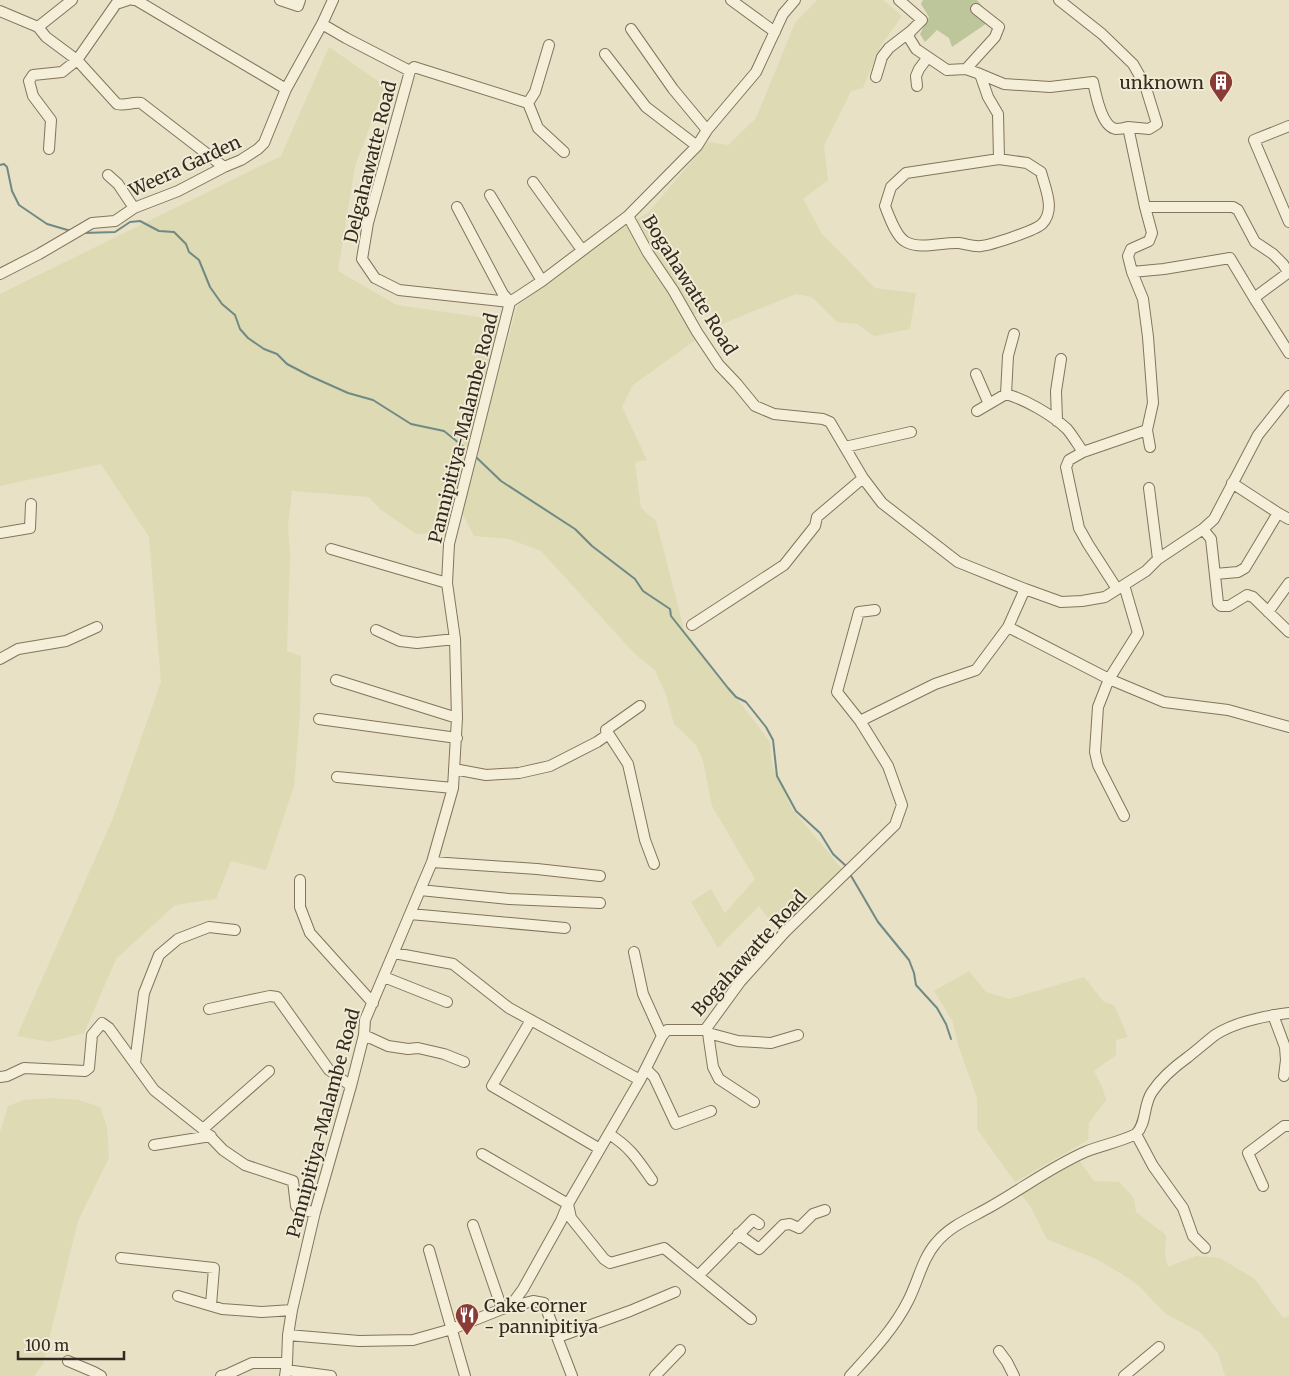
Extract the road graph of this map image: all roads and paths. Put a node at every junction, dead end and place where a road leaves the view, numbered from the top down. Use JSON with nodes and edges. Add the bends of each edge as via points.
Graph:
{"nodes":[{"id":1,"x":72,"y":0,"type":"edge"},
{"id":2,"x":128,"y":0,"type":"edge"},
{"id":3,"x":133,"y":0,"type":"edge"},
{"id":4,"x":280,"y":0,"type":"edge"},
{"id":5,"x":300,"y":0,"type":"edge"},
{"id":6,"x":333,"y":0,"type":"edge"},
{"id":7,"x":731,"y":0,"type":"edge"},
{"id":8,"x":795,"y":0,"type":"edge"},
{"id":9,"x":899,"y":0,"type":"edge"},
{"id":10,"x":1059,"y":0,"type":"edge"},
{"id":11,"x":146,"y":3,"type":"edge"},
{"id":12,"x":976,"y":9,"type":"dead end"},
{"id":13,"x":0,"y":11,"type":"edge"},
{"id":14,"x":322,"y":24,"type":"junction"},
{"id":15,"x":38,"y":27,"type":"junction"},
{"id":16,"x":631,"y":29,"type":"dead end"},
{"id":17,"x":911,"y":31,"type":"junction"},
{"id":18,"x":775,"y":32,"type":"junction"},
{"id":19,"x":549,"y":45,"type":"dead end"},
{"id":20,"x":605,"y":54,"type":"dead end"},
{"id":21,"x":928,"y":57,"type":"junction"},
{"id":22,"x":77,"y":60,"type":"junction"},
{"id":23,"x":966,"y":69,"type":"junction"},
{"id":24,"x":410,"y":71,"type":"junction"},
{"id":25,"x":980,"y":74,"type":"junction"},
{"id":26,"x":876,"y":77,"type":"dead end"},
{"id":27,"x":917,"y":86,"type":"dead end"},
{"id":28,"x":286,"y":89,"type":"junction"},
{"id":29,"x":528,"y":103,"type":"junction"},
{"id":30,"x":1289,"y":126,"type":"edge"},
{"id":31,"x":1128,"y":127,"type":"junction"},
{"id":32,"x":707,"y":130,"type":"junction"},
{"id":33,"x":697,"y":146,"type":"junction"},
{"id":34,"x":49,"y":148,"type":"dead end"},
{"id":35,"x":564,"y":152,"type":"dead end"},
{"id":36,"x":999,"y":158,"type":"junction"},
{"id":37,"x":224,"y":167,"type":"junction"},
{"id":38,"x":108,"y":175,"type":"dead end"},
{"id":39,"x":533,"y":182,"type":"dead end"},
{"id":40,"x":490,"y":195,"type":"dead end"},
{"id":41,"x":458,"y":207,"type":"dead end"},
{"id":42,"x":1145,"y":207,"type":"junction"},
{"id":43,"x":134,"y":208,"type":"junction"},
{"id":44,"x":628,"y":216,"type":"junction"},
{"id":45,"x":1289,"y":222,"type":"edge"},
{"id":46,"x":582,"y":250,"type":"junction"},
{"id":47,"x":1132,"y":272,"type":"junction"},
{"id":48,"x":1289,"y":272,"type":"edge"},
{"id":49,"x":0,"y":274,"type":"edge"},
{"id":50,"x":542,"y":281,"type":"junction"},
{"id":51,"x":1254,"y":298,"type":"junction"},
{"id":52,"x":510,"y":302,"type":"junction"},
{"id":53,"x":1014,"y":334,"type":"dead end"},
{"id":54,"x":1289,"y":353,"type":"edge"},
{"id":55,"x":1062,"y":359,"type":"dead end"},
{"id":56,"x":976,"y":374,"type":"dead end"},
{"id":57,"x":1006,"y":394,"type":"junction"},
{"id":58,"x":1289,"y":396,"type":"edge"},
{"id":59,"x":989,"y":404,"type":"junction"},
{"id":60,"x":977,"y":411,"type":"dead end"},
{"id":61,"x":1057,"y":421,"type":"junction"},
{"id":62,"x":1146,"y":430,"type":"junction"},
{"id":63,"x":911,"y":432,"type":"dead end"},
{"id":64,"x":845,"y":447,"type":"junction"},
{"id":65,"x":1150,"y":448,"type":"dead end"},
{"id":66,"x":1083,"y":452,"type":"junction"},
{"id":67,"x":863,"y":478,"type":"junction"},
{"id":68,"x":1232,"y":483,"type":"junction"},
{"id":69,"x":1149,"y":488,"type":"dead end"},
{"id":70,"x":31,"y":504,"type":"dead end"},
{"id":71,"x":1278,"y":513,"type":"junction"},
{"id":72,"x":1289,"y":519,"type":"edge"},
{"id":73,"x":1203,"y":529,"type":"junction"},
{"id":74,"x":0,"y":533,"type":"edge"},
{"id":75,"x":331,"y":549,"type":"dead end"},
{"id":76,"x":1158,"y":559,"type":"junction"},
{"id":77,"x":1215,"y":574,"type":"junction"},
{"id":78,"x":447,"y":583,"type":"junction"},
{"id":79,"x":1289,"y":584,"type":"edge"},
{"id":80,"x":1120,"y":587,"type":"junction"},
{"id":81,"x":1025,"y":589,"type":"junction"},
{"id":82,"x":875,"y":610,"type":"dead end"},
{"id":83,"x":1268,"y":612,"type":"junction"},
{"id":84,"x":692,"y":625,"type":"dead end"},
{"id":85,"x":1008,"y":626,"type":"junction"},
{"id":86,"x":97,"y":627,"type":"dead end"},
{"id":87,"x":376,"y":630,"type":"dead end"},
{"id":88,"x":1289,"y":632,"type":"edge"},
{"id":89,"x":455,"y":639,"type":"junction"},
{"id":90,"x":0,"y":660,"type":"edge"},
{"id":91,"x":1109,"y":679,"type":"junction"},
{"id":92,"x":336,"y":680,"type":"dead end"},
{"id":93,"x":640,"y":706,"type":"dead end"},
{"id":94,"x":458,"y":718,"type":"junction"},
{"id":95,"x":319,"y":720,"type":"dead end"},
{"id":96,"x":860,"y":721,"type":"junction"},
{"id":97,"x":1289,"y":727,"type":"edge"},
{"id":98,"x":606,"y":730,"type":"junction"},
{"id":99,"x":457,"y":738,"type":"junction"},
{"id":100,"x":454,"y":769,"type":"junction"},
{"id":101,"x":337,"y":777,"type":"dead end"},
{"id":102,"x":453,"y":788,"type":"junction"},
{"id":103,"x":1124,"y":816,"type":"dead end"},
{"id":104,"x":432,"y":862,"type":"junction"},
{"id":105,"x":654,"y":864,"type":"dead end"},
{"id":106,"x":600,"y":876,"type":"dead end"},
{"id":107,"x":300,"y":880,"type":"dead end"},
{"id":108,"x":420,"y":890,"type":"junction"},
{"id":109,"x":600,"y":903,"type":"dead end"},
{"id":110,"x":410,"y":914,"type":"junction"},
{"id":111,"x":565,"y":928,"type":"dead end"},
{"id":112,"x":235,"y":930,"type":"dead end"},
{"id":113,"x":634,"y":952,"type":"dead end"},
{"id":114,"x":394,"y":953,"type":"junction"},
{"id":115,"x":384,"y":977,"type":"junction"},
{"id":116,"x":447,"y":1002,"type":"dead end"},
{"id":117,"x":373,"y":1003,"type":"junction"},
{"id":118,"x":209,"y":1009,"type":"dead end"},
{"id":119,"x":1289,"y":1013,"type":"edge"},
{"id":120,"x":1273,"y":1015,"type":"junction"},
{"id":121,"x":531,"y":1020,"type":"junction"},
{"id":122,"x":706,"y":1031,"type":"junction"},
{"id":123,"x":364,"y":1035,"type":"junction"},
{"id":124,"x":798,"y":1035,"type":"dead end"},
{"id":125,"x":662,"y":1036,"type":"junction"},
{"id":126,"x":464,"y":1062,"type":"dead end"},
{"id":127,"x":135,"y":1063,"type":"junction"},
{"id":128,"x":646,"y":1069,"type":"junction"},
{"id":129,"x":269,"y":1071,"type":"dead end"},
{"id":130,"x":1284,"y":1076,"type":"dead end"},
{"id":131,"x":0,"y":1077,"type":"edge"},
{"id":132,"x":640,"y":1080,"type":"junction"},
{"id":133,"x":351,"y":1086,"type":"junction"},
{"id":134,"x":754,"y":1102,"type":"dead end"},
{"id":135,"x":711,"y":1111,"type":"dead end"},
{"id":136,"x":1289,"y":1126,"type":"edge"},
{"id":137,"x":207,"y":1133,"type":"junction"},
{"id":138,"x":609,"y":1134,"type":"junction"},
{"id":139,"x":1136,"y":1134,"type":"junction"},
{"id":140,"x":154,"y":1145,"type":"dead end"},
{"id":141,"x":600,"y":1149,"type":"junction"},
{"id":142,"x":482,"y":1154,"type":"dead end"},
{"id":143,"x":652,"y":1180,"type":"dead end"},
{"id":144,"x":1263,"y":1186,"type":"dead end"},
{"id":145,"x":568,"y":1204,"type":"junction"},
{"id":146,"x":825,"y":1210,"type":"dead end"},
{"id":147,"x":315,"y":1212,"type":"junction"},
{"id":148,"x":759,"y":1224,"type":"dead end"},
{"id":149,"x":473,"y":1226,"type":"dead end"},
{"id":150,"x":738,"y":1234,"type":"junction"},
{"id":151,"x":1205,"y":1248,"type":"dead end"},
{"id":152,"x":429,"y":1250,"type":"dead end"},
{"id":153,"x":121,"y":1258,"type":"dead end"},
{"id":154,"x":698,"y":1275,"type":"junction"},
{"id":155,"x":676,"y":1292,"type":"dead end"},
{"id":156,"x":178,"y":1296,"type":"dead end"},
{"id":157,"x":211,"y":1305,"type":"junction"},
{"id":158,"x":502,"y":1309,"type":"junction"},
{"id":159,"x":292,"y":1310,"type":"junction"},
{"id":160,"x":751,"y":1319,"type":"dead end"},
{"id":161,"x":452,"y":1329,"type":"junction"},
{"id":162,"x":288,"y":1335,"type":"junction"},
{"id":163,"x":558,"y":1337,"type":"junction"},
{"id":164,"x":1158,"y":1347,"type":"dead end"},
{"id":165,"x":680,"y":1350,"type":"dead end"},
{"id":166,"x":999,"y":1351,"type":"dead end"},
{"id":167,"x":68,"y":1361,"type":"dead end"},
{"id":168,"x":286,"y":1370,"type":"edge"},
{"id":169,"x":101,"y":1376,"type":"edge"},
{"id":170,"x":221,"y":1376,"type":"edge"},
{"id":171,"x":331,"y":1376,"type":"edge"},
{"id":172,"x":465,"y":1376,"type":"edge"},
{"id":173,"x":572,"y":1376,"type":"edge"},
{"id":174,"x":655,"y":1376,"type":"edge"},
{"id":175,"x":850,"y":1376,"type":"edge"},
{"id":176,"x":1014,"y":1376,"type":"edge"},
{"id":177,"x":1124,"y":1376,"type":"edge"}],
"edges":[{"from":1,"to":15,"type":"street"},
{"from":2,"to":22,"type":"street","via":[[116,4]]},
{"from":3,"to":11,"type":"street"},
{"from":4,"to":5,"type":"street","via":[[298,6]]},
{"from":6,"to":14,"type":"street","name":"Weera Garden"},
{"from":7,"to":18,"type":"street"},
{"from":8,"to":18,"type":"street","name":"Pannipitiya-Malambe Road"},
{"from":9,"to":17,"type":"street","via":[[922,20]]},
{"from":10,"to":31,"type":"street","via":[[1133,64],[1145,84],[1157,124],[1148,129]]},
{"from":11,"to":28,"type":"street"},
{"from":12,"to":23,"type":"street","via":[[999,27],[995,37]]},
{"from":13,"to":15,"type":"street"},
{"from":14,"to":24,"type":"street","name":"Delgahawatte Road"},
{"from":14,"to":28,"type":"street","name":"Weera Garden"},
{"from":15,"to":22,"type":"street"},
{"from":16,"to":32,"type":"street","via":[[673,89]]},
{"from":17,"to":21,"type":"street","via":[[908,36],[911,42]]},
{"from":17,"to":26,"type":"street","via":[[882,57]]},
{"from":18,"to":32,"type":"street","name":"Pannipitiya-Malambe Road","via":[[756,72]]},
{"from":19,"to":29,"type":"street","via":[[535,92]]},
{"from":20,"to":33,"type":"street","via":[[646,108]]},
{"from":21,"to":23,"type":"street","via":[[946,70]]},
{"from":21,"to":27,"type":"street","via":[[916,76]]},
{"from":22,"to":34,"type":"street","via":[[62,72],[33,75],[29,82],[33,96],[51,120]]},
{"from":22,"to":37,"type":"street","via":[[117,104],[141,103]]},
{"from":23,"to":25,"type":"street"},
{"from":24,"to":29,"type":"street","via":[[414,67]]},
{"from":24,"to":52,"type":"street","name":"Delgahawatte Road","via":[[368,223],[362,259],[374,278],[399,290]]},
{"from":25,"to":31,"type":"street","via":[[1004,84],[1050,87],[1093,82],[1102,117],[1108,126],[1116,129]]},
{"from":25,"to":36,"type":"street","via":[[998,114]]},
{"from":28,"to":37,"type":"street","name":"Weera Garden","via":[[264,143],[241,160]]},
{"from":29,"to":35,"type":"street","via":[[538,128]]},
{"from":30,"to":45,"type":"street","via":[[1254,140]]},
{"from":31,"to":42,"type":"street"},
{"from":32,"to":33,"type":"street","name":"Pannipitiya-Malambe Road"},
{"from":33,"to":44,"type":"street","name":"Pannipitiya-Malambe Road"},
{"from":36,"to":36,"type":"street","via":[[1027,163],[1041,172],[1049,203],[1048,215],[1042,224],[1011,238],[980,246],[958,243],[921,246],[905,242],[897,233],[885,206],[890,187],[906,173]]},
{"from":37,"to":43,"type":"street","name":"Weera Garden","via":[[178,191]]},
{"from":38,"to":43,"type":"street"},
{"from":39,"to":46,"type":"street"},
{"from":40,"to":50,"type":"street"},
{"from":41,"to":52,"type":"street"},
{"from":42,"to":47,"type":"street","via":[[1152,233],[1149,241],[1131,249],[1128,256]]},
{"from":42,"to":48,"type":"street","via":[[1234,207],[1255,242],[1273,254]]},
{"from":43,"to":49,"type":"street","name":"Weera Garden","via":[[115,220],[92,223]]},
{"from":44,"to":46,"type":"street","name":"Pannipitiya-Malambe Road"},
{"from":44,"to":64,"type":"street","name":"Bogahawatte Road","via":[[697,332],[755,406],[774,414],[830,422]]},
{"from":46,"to":50,"type":"street","name":"Pannipitiya-Malambe Road"},
{"from":47,"to":51,"type":"street","via":[[1230,258]]},
{"from":47,"to":62,"type":"street","via":[[1143,299],[1148,337],[1152,403]]},
{"from":48,"to":51,"type":"street"},
{"from":50,"to":52,"type":"street","name":"Pannipitiya-Malambe Road"},
{"from":51,"to":54,"type":"street"},
{"from":52,"to":78,"type":"street","name":"Pannipitiya-Malambe Road","via":[[449,544]]},
{"from":53,"to":57,"type":"street","via":[[1008,356]]},
{"from":55,"to":61,"type":"street","via":[[1056,391]]},
{"from":56,"to":59,"type":"street"},
{"from":57,"to":59,"type":"street"},
{"from":57,"to":61,"type":"street"},
{"from":58,"to":68,"type":"street","name":"Bogahawatte Road","via":[[1258,435]]},
{"from":59,"to":60,"type":"street"},
{"from":61,"to":66,"type":"street"},
{"from":62,"to":65,"type":"street"},
{"from":62,"to":66,"type":"street"},
{"from":63,"to":64,"type":"street"},
{"from":64,"to":67,"type":"street","name":"Bogahawatte Road"},
{"from":66,"to":80,"type":"street","via":[[1069,460],[1066,467],[1079,528]]},
{"from":67,"to":81,"type":"street","name":"Bogahawatte Road","via":[[882,503],[958,562]]},
{"from":67,"to":84,"type":"street","via":[[817,516],[815,526],[784,565]]},
{"from":68,"to":71,"type":"street"},
{"from":68,"to":73,"type":"street","name":"Bogahawatte Road","via":[[1214,519]]},
{"from":69,"to":76,"type":"street"},
{"from":70,"to":74,"type":"street","via":[[30,528]]},
{"from":71,"to":72,"type":"street"},
{"from":71,"to":77,"type":"street","via":[[1245,568],[1238,572]]},
{"from":73,"to":76,"type":"street","name":"Bogahawatte Road"},
{"from":73,"to":77,"type":"street","via":[[1211,539]]},
{"from":75,"to":78,"type":"street"},
{"from":76,"to":80,"type":"street","name":"Bogahawatte Road","via":[[1146,571]]},
{"from":77,"to":83,"type":"street","via":[[1221,606],[1229,606],[1246,595]]},
{"from":78,"to":89,"type":"street","name":"Pannipitiya-Malambe Road"},
{"from":79,"to":83,"type":"street"},
{"from":80,"to":81,"type":"street","name":"Bogahawatte Road","via":[[1105,597],[1062,602]]},
{"from":80,"to":91,"type":"street","via":[[1138,632]]},
{"from":81,"to":85,"type":"street"},
{"from":82,"to":96,"type":"street","name":"Bogahawatte Road","via":[[858,612],[837,692]]},
{"from":83,"to":88,"type":"street"},
{"from":85,"to":91,"type":"street"},
{"from":85,"to":96,"type":"street","via":[[976,670],[935,684]]},
{"from":86,"to":90,"type":"street","via":[[66,641],[18,649]]},
{"from":87,"to":89,"type":"street","via":[[400,641],[417,643]]},
{"from":89,"to":94,"type":"street","name":"Pannipitiya-Malambe Road"},
{"from":91,"to":97,"type":"street","via":[[1164,702],[1228,710]]},
{"from":91,"to":103,"type":"street","via":[[1098,707],[1095,752],[1098,765]]},
{"from":92,"to":94,"type":"street"},
{"from":93,"to":98,"type":"street"},
{"from":94,"to":99,"type":"street","name":"Pannipitiya-Malambe Road"},
{"from":95,"to":99,"type":"street"},
{"from":96,"to":122,"type":"street","name":"Bogahawatte Road","via":[[888,766],[902,805],[895,825],[785,932],[740,982]]},
{"from":98,"to":100,"type":"street","via":[[607,735],[550,766],[519,774],[486,775]]},
{"from":98,"to":105,"type":"street","via":[[628,764],[645,840]]},
{"from":99,"to":100,"type":"street","name":"Pannipitiya-Malambe Road"},
{"from":100,"to":102,"type":"street","name":"Pannipitiya-Malambe Road"},
{"from":101,"to":102,"type":"street"},
{"from":102,"to":104,"type":"street","name":"Pannipitiya-Malambe Road"},
{"from":104,"to":106,"type":"street"},
{"from":104,"to":108,"type":"street","name":"Pannipitiya-Malambe Road"},
{"from":107,"to":117,"type":"street","via":[[300,908],[310,933]]},
{"from":108,"to":109,"type":"street","via":[[509,899]]},
{"from":108,"to":110,"type":"street","name":"Pannipitiya-Malambe Road"},
{"from":110,"to":111,"type":"street"},
{"from":110,"to":114,"type":"street","name":"Pannipitiya-Malambe Road"},
{"from":112,"to":127,"type":"street","via":[[209,927],[178,939],[159,955],[144,993]]},
{"from":113,"to":125,"type":"street","via":[[643,994]]},
{"from":114,"to":115,"type":"street","name":"Pannipitiya-Malambe Road"},
{"from":114,"to":121,"type":"street","via":[[453,964],[509,1008]]},
{"from":115,"to":116,"type":"street"},
{"from":115,"to":117,"type":"street","name":"Pannipitiya-Malambe Road"},
{"from":117,"to":123,"type":"street","name":"Pannipitiya-Malambe Road"},
{"from":118,"to":133,"type":"street","via":[[277,997],[329,1070]]},
{"from":119,"to":120,"type":"street"},
{"from":120,"to":130,"type":"street","via":[[1285,1047]]},
{"from":120,"to":139,"type":"street","via":[[1236,1025],[1216,1035],[1162,1078],[1148,1099]]},
{"from":121,"to":132,"type":"street"},
{"from":121,"to":141,"type":"street","via":[[492,1086]]},
{"from":122,"to":124,"type":"street","via":[[738,1041],[771,1044]]},
{"from":122,"to":125,"type":"street","name":"Bogahawatte Road","via":[[667,1030]]},
{"from":122,"to":134,"type":"street","via":[[713,1067],[719,1079]]},
{"from":123,"to":126,"type":"street","via":[[388,1046],[418,1048]]},
{"from":123,"to":133,"type":"street","name":"Pannipitiya-Malambe Road"},
{"from":125,"to":128,"type":"street"},
{"from":127,"to":131,"type":"street","via":[[109,1028],[102,1024],[92,1034],[85,1071],[24,1068]]},
{"from":127,"to":137,"type":"street","via":[[154,1090]]},
{"from":128,"to":132,"type":"street"},
{"from":128,"to":135,"type":"street","via":[[654,1077],[676,1124]]},
{"from":129,"to":137,"type":"street"},
{"from":132,"to":138,"type":"street"},
{"from":133,"to":147,"type":"street","name":"Pannipitiya-Malambe Road"},
{"from":136,"to":144,"type":"street","via":[[1284,1126],[1248,1153]]},
{"from":137,"to":140,"type":"street"},
{"from":137,"to":147,"type":"street","via":[[223,1150],[245,1164],[292,1180],[296,1206],[300,1210]]},
{"from":138,"to":141,"type":"street"},
{"from":138,"to":143,"type":"street","via":[[635,1155]]},
{"from":139,"to":151,"type":"street","via":[[1152,1166],[1183,1208],[1193,1236]]},
{"from":139,"to":175,"type":"street","via":[[1085,1152],[945,1233],[926,1257],[908,1302],[893,1325]]},
{"from":141,"to":145,"type":"street"},
{"from":142,"to":145,"type":"street"},
{"from":145,"to":154,"type":"street","via":[[571,1218],[610,1263],[664,1248]]},
{"from":145,"to":158,"type":"street","via":[[523,1289]]},
{"from":146,"to":150,"type":"street","via":[[813,1214],[799,1228],[783,1225],[759,1249]]},
{"from":147,"to":159,"type":"street","name":"Pannipitiya-Malambe Road"},
{"from":148,"to":150,"type":"street","via":[[753,1220]]},
{"from":149,"to":158,"type":"street"},
{"from":150,"to":154,"type":"street"},
{"from":152,"to":161,"type":"street"},
{"from":153,"to":157,"type":"street","via":[[214,1268]]},
{"from":154,"to":160,"type":"street"},
{"from":155,"to":163,"type":"street"},
{"from":156,"to":157,"type":"street"},
{"from":157,"to":159,"type":"street","via":[[262,1312]]},
{"from":158,"to":161,"type":"street"},
{"from":158,"to":163,"type":"street","via":[[533,1301],[544,1303]]},
{"from":159,"to":162,"type":"street","name":"Pannipitiya-Malambe Road"},
{"from":161,"to":162,"type":"street","via":[[413,1340],[359,1341]]},
{"from":161,"to":172,"type":"street"},
{"from":162,"to":168,"type":"street","name":"Pannipitiya-Malambe Road"},
{"from":163,"to":173,"type":"street"},
{"from":164,"to":177,"type":"street"},
{"from":165,"to":174,"type":"street"},
{"from":166,"to":176,"type":"street"},
{"from":167,"to":169,"type":"street"},
{"from":168,"to":170,"type":"street","via":[[252,1362]]},
{"from":168,"to":171,"type":"street"}]}
